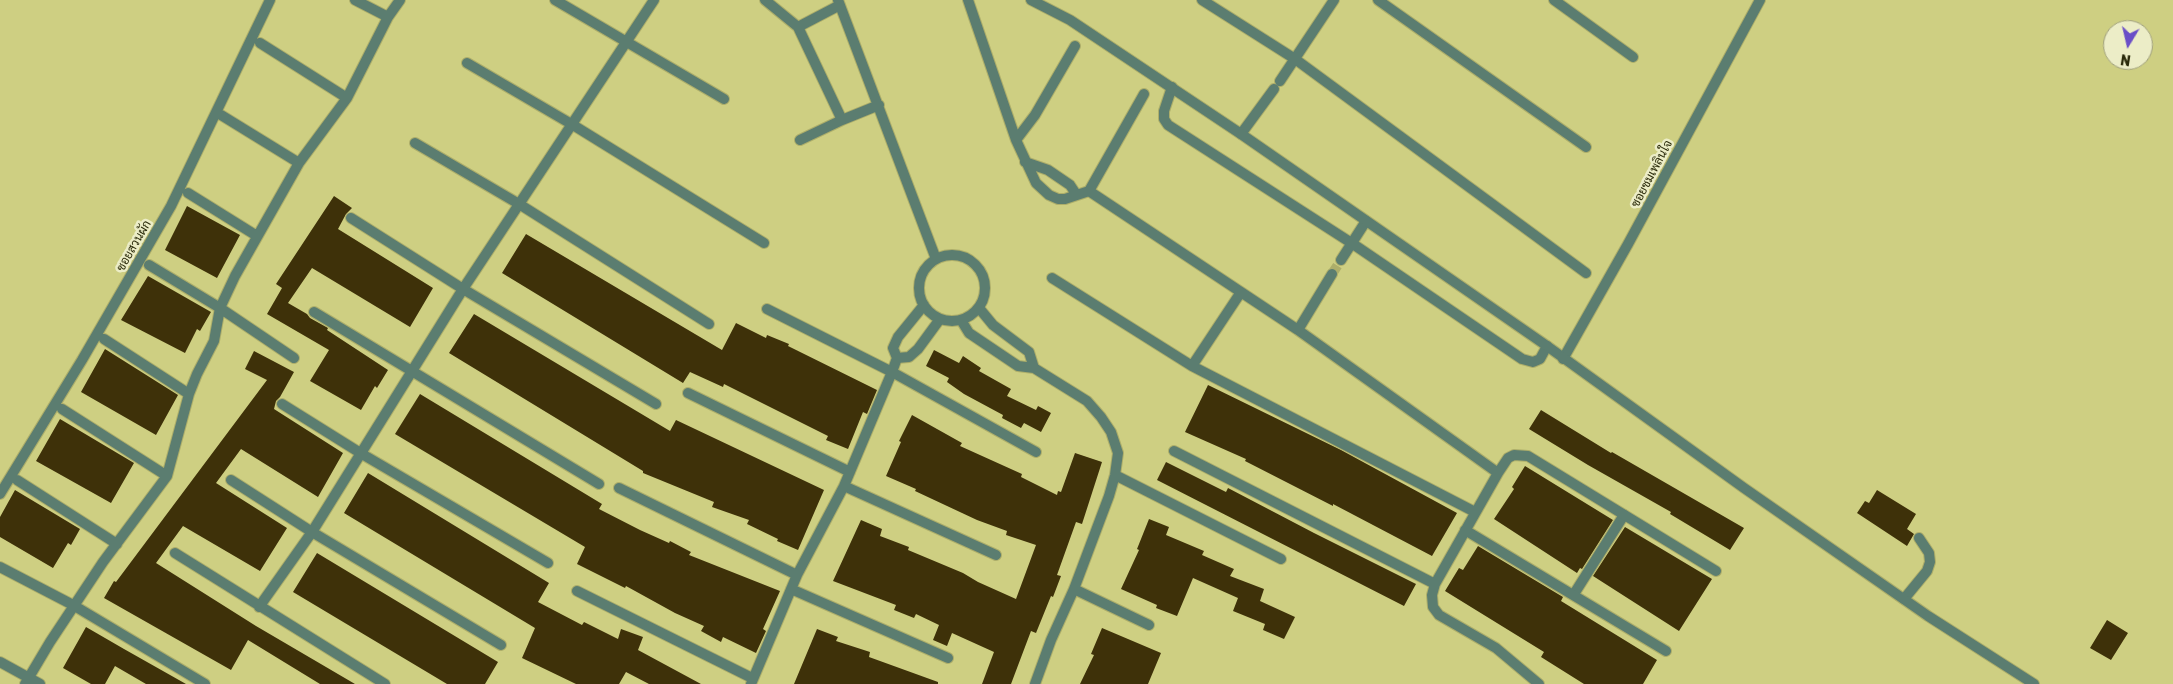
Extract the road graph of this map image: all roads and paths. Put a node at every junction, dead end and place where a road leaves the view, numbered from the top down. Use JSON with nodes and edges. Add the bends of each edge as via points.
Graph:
{"nodes":[{"id":1,"x":270,"y":0,"type":"edge"},
{"id":2,"x":355,"y":0,"type":"edge"},
{"id":3,"x":400,"y":0,"type":"edge"},
{"id":4,"x":555,"y":0,"type":"edge"},
{"id":5,"x":654,"y":0,"type":"edge"},
{"id":6,"x":765,"y":0,"type":"edge"},
{"id":7,"x":968,"y":0,"type":"edge"},
{"id":8,"x":1031,"y":0,"type":"edge"},
{"id":9,"x":1202,"y":0,"type":"edge"},
{"id":10,"x":1334,"y":0,"type":"edge"},
{"id":11,"x":1378,"y":0,"type":"edge"},
{"id":12,"x":1554,"y":0,"type":"edge"},
{"id":13,"x":1760,"y":0,"type":"edge"},
{"id":14,"x":839,"y":2,"type":"edge"},
{"id":15,"x":388,"y":17,"type":"junction"},
{"id":16,"x":798,"y":27,"type":"junction"},
{"id":17,"x":260,"y":43,"type":"dead end"},
{"id":18,"x":627,"y":43,"type":"junction"},
{"id":19,"x":1075,"y":46,"type":"dead end"},
{"id":20,"x":1633,"y":56,"type":"dead end"},
{"id":21,"x":1295,"y":59,"type":"junction"},
{"id":22,"x":467,"y":63,"type":"dead end"},
{"id":23,"x":1172,"y":87,"type":"junction"},
{"id":24,"x":1144,"y":94,"type":"dead end"},
{"id":25,"x":346,"y":98,"type":"junction"},
{"id":26,"x":724,"y":100,"type":"dead end"},
{"id":27,"x":879,"y":105,"type":"junction"},
{"id":28,"x":221,"y":115,"type":"dead end"},
{"id":29,"x":842,"y":120,"type":"junction"},
{"id":30,"x":572,"y":125,"type":"junction"},
{"id":31,"x":1241,"y":134,"type":"junction"},
{"id":32,"x":800,"y":140,"type":"dead end"},
{"id":33,"x":1016,"y":140,"type":"junction"},
{"id":34,"x":416,"y":143,"type":"dead end"},
{"id":35,"x":1586,"y":147,"type":"dead end"},
{"id":36,"x":1025,"y":162,"type":"junction"},
{"id":37,"x":299,"y":163,"type":"junction"},
{"id":38,"x":1088,"y":191,"type":"junction"},
{"id":39,"x":188,"y":193,"type":"dead end"},
{"id":40,"x":1076,"y":194,"type":"junction"},
{"id":41,"x":519,"y":204,"type":"junction"},
{"id":42,"x":351,"y":218,"type":"dead end"},
{"id":43,"x":1366,"y":222,"type":"junction"},
{"id":44,"x":257,"y":236,"type":"junction"},
{"id":45,"x":764,"y":243,"type":"dead end"},
{"id":46,"x":1352,"y":244,"type":"junction"},
{"id":47,"x":936,"y":259,"type":"junction"},
{"id":48,"x":1341,"y":260,"type":"tunnel mouth"},
{"id":49,"x":149,"y":265,"type":"dead end"},
{"id":50,"x":1586,"y":273,"type":"dead end"},
{"id":51,"x":1332,"y":274,"type":"tunnel mouth"},
{"id":52,"x":1052,"y":278,"type":"dead end"},
{"id":53,"x":463,"y":289,"type":"junction"},
{"id":54,"x":1241,"y":292,"type":"junction"},
{"id":55,"x":924,"y":305,"type":"junction"},
{"id":56,"x":220,"y":308,"type":"junction"},
{"id":57,"x":979,"y":308,"type":"junction"},
{"id":58,"x":767,"y":309,"type":"dead end"},
{"id":59,"x":314,"y":312,"type":"dead end"},
{"id":60,"x":940,"y":319,"type":"junction"},
{"id":61,"x":961,"y":320,"type":"junction"},
{"id":62,"x":709,"y":324,"type":"dead end"},
{"id":63,"x":1298,"y":330,"type":"junction"},
{"id":64,"x":104,"y":339,"type":"dead end"},
{"id":65,"x":1547,"y":346,"type":"junction"},
{"id":66,"x":294,"y":358,"type":"dead end"},
{"id":67,"x":897,"y":358,"type":"junction"},
{"id":68,"x":1563,"y":359,"type":"junction"},
{"id":69,"x":1192,"y":366,"type":"junction"},
{"id":70,"x":1034,"y":368,"type":"junction"},
{"id":71,"x":412,"y":371,"type":"junction"},
{"id":72,"x":892,"y":372,"type":"junction"},
{"id":73,"x":688,"y":393,"type":"dead end"},
{"id":74,"x":189,"y":394,"type":"junction"},
{"id":75,"x":282,"y":404,"type":"dead end"},
{"id":76,"x":656,"y":404,"type":"dead end"},
{"id":77,"x":62,"y":409,"type":"dead end"},
{"id":78,"x":1174,"y":451,"type":"dead end"},
{"id":79,"x":1036,"y":452,"type":"dead end"},
{"id":80,"x":362,"y":454,"type":"junction"},
{"id":81,"x":850,"y":472,"type":"junction"},
{"id":82,"x":1498,"y":473,"type":"junction"},
{"id":83,"x":1116,"y":475,"type":"junction"},
{"id":84,"x":167,"y":476,"type":"junction"},
{"id":85,"x":17,"y":480,"type":"dead end"},
{"id":86,"x":231,"y":480,"type":"dead end"},
{"id":87,"x":599,"y":484,"type":"dead end"},
{"id":88,"x":844,"y":486,"type":"junction"},
{"id":89,"x":619,"y":488,"type":"dead end"},
{"id":90,"x":0,"y":494,"type":"edge"},
{"id":91,"x":1475,"y":512,"type":"junction"},
{"id":92,"x":1624,"y":515,"type":"junction"},
{"id":93,"x":1465,"y":530,"type":"junction"},
{"id":94,"x":312,"y":532,"type":"junction"},
{"id":95,"x":1919,"y":538,"type":"dead end"},
{"id":96,"x":117,"y":544,"type":"junction"},
{"id":97,"x":175,"y":553,"type":"dead end"},
{"id":98,"x":996,"y":554,"type":"dead end"},
{"id":99,"x":1281,"y":559,"type":"dead end"},
{"id":100,"x":548,"y":563,"type":"dead end"},
{"id":101,"x":0,"y":567,"type":"edge"},
{"id":102,"x":1716,"y":571,"type":"dead end"},
{"id":103,"x":797,"y":575,"type":"junction"},
{"id":104,"x":1435,"y":584,"type":"junction"},
{"id":105,"x":1074,"y":588,"type":"junction"},
{"id":106,"x":791,"y":589,"type":"junction"},
{"id":107,"x":577,"y":591,"type":"dead end"},
{"id":108,"x":1574,"y":594,"type":"junction"},
{"id":109,"x":1904,"y":599,"type":"junction"},
{"id":110,"x":74,"y":605,"type":"junction"},
{"id":111,"x":259,"y":607,"type":"junction"},
{"id":112,"x":1148,"y":625,"type":"dead end"},
{"id":113,"x":501,"y":645,"type":"dead end"},
{"id":114,"x":1666,"y":651,"type":"dead end"},
{"id":115,"x":948,"y":658,"type":"dead end"},
{"id":116,"x":0,"y":662,"type":"edge"},
{"id":117,"x":27,"y":681,"type":"edge"},
{"id":118,"x":752,"y":681,"type":"edge"},
{"id":119,"x":40,"y":684,"type":"edge"},
{"id":120,"x":205,"y":684,"type":"edge"},
{"id":121,"x":385,"y":684,"type":"edge"},
{"id":122,"x":1035,"y":684,"type":"edge"},
{"id":123,"x":1539,"y":684,"type":"edge"},
{"id":124,"x":2034,"y":684,"type":"edge"}],
"edges":[{"from":1,"to":90,"type":"street","name":"ซอยสวนผัก","via":[[171,206]]},
{"from":2,"to":15,"type":"street"},
{"from":3,"to":15,"type":"street"},
{"from":4,"to":18,"type":"street"},
{"from":5,"to":18,"type":"street"},
{"from":6,"to":16,"type":"street"},
{"from":7,"to":33,"type":"street"},
{"from":8,"to":23,"type":"street","via":[[1070,20]]},
{"from":9,"to":21,"type":"street"},
{"from":10,"to":21,"type":"street"},
{"from":11,"to":35,"type":"street"},
{"from":12,"to":20,"type":"street"},
{"from":13,"to":68,"type":"street","name":"ซอยชมเพลินใจ"},
{"from":14,"to":16,"type":"street"},
{"from":14,"to":27,"type":"street"},
{"from":15,"to":25,"type":"street"},
{"from":16,"to":29,"type":"street"},
{"from":17,"to":25,"type":"street"},
{"from":18,"to":26,"type":"street"},
{"from":18,"to":30,"type":"street"},
{"from":19,"to":33,"type":"street","via":[[1035,115]]},
{"from":21,"to":31,"type":"street"},
{"from":21,"to":50,"type":"street"},
{"from":22,"to":30,"type":"street"},
{"from":23,"to":31,"type":"street"},
{"from":23,"to":46,"type":"street","via":[[1164,111],[1168,125]]},
{"from":24,"to":38,"type":"street"},
{"from":25,"to":37,"type":"street"},
{"from":27,"to":29,"type":"street"},
{"from":27,"to":47,"type":"street"},
{"from":28,"to":37,"type":"street"},
{"from":29,"to":32,"type":"street"},
{"from":30,"to":41,"type":"street"},
{"from":30,"to":45,"type":"street"},
{"from":31,"to":43,"type":"street"},
{"from":33,"to":36,"type":"street"},
{"from":34,"to":41,"type":"street"},
{"from":36,"to":40,"type":"street","via":[[1048,170],[1070,185]]},
{"from":36,"to":40,"type":"street","via":[[1036,182],[1049,195],[1066,199]]},
{"from":37,"to":44,"type":"street"},
{"from":38,"to":40,"type":"street"},
{"from":38,"to":54,"type":"street"},
{"from":39,"to":44,"type":"street"},
{"from":41,"to":53,"type":"street"},
{"from":41,"to":62,"type":"street"},
{"from":42,"to":53,"type":"street"},
{"from":43,"to":46,"type":"street"},
{"from":43,"to":65,"type":"street"},
{"from":44,"to":56,"type":"street"},
{"from":46,"to":48,"type":"street"},
{"from":46,"to":65,"type":"street","via":[[1522,359],[1532,362],[1540,359]]},
{"from":47,"to":55,"type":"street","via":[[922,274],[920,295]]},
{"from":47,"to":57,"type":"street","via":[[958,255],[969,258],[978,266],[986,287],[985,298]]},
{"from":49,"to":56,"type":"street"},
{"from":51,"to":63,"type":"street"},
{"from":52,"to":69,"type":"street"},
{"from":53,"to":71,"type":"street"},
{"from":53,"to":76,"type":"street"},
{"from":54,"to":63,"type":"street"},
{"from":54,"to":69,"type":"street"},
{"from":55,"to":60,"type":"street"},
{"from":55,"to":67,"type":"street","via":[[898,337],[893,348]]},
{"from":56,"to":66,"type":"street"},
{"from":56,"to":74,"type":"street","via":[[214,341]]},
{"from":57,"to":61,"type":"street"},
{"from":57,"to":70,"type":"street","via":[[993,325],[1029,352]]},
{"from":58,"to":72,"type":"street"},
{"from":59,"to":71,"type":"street"},
{"from":60,"to":61,"type":"street"},
{"from":60,"to":67,"type":"street","via":[[918,349],[909,357]]},
{"from":61,"to":70,"type":"street","via":[[969,333],[1018,366]]},
{"from":63,"to":82,"type":"street"},
{"from":64,"to":74,"type":"street"},
{"from":65,"to":68,"type":"street"},
{"from":67,"to":72,"type":"street"},
{"from":68,"to":109,"type":"street"},
{"from":69,"to":91,"type":"street"},
{"from":70,"to":83,"type":"street","via":[[1087,401],[1101,417],[1111,432],[1118,453]]},
{"from":71,"to":80,"type":"street"},
{"from":71,"to":87,"type":"street"},
{"from":72,"to":79,"type":"street"},
{"from":72,"to":81,"type":"street"},
{"from":73,"to":81,"type":"street"},
{"from":74,"to":84,"type":"street"},
{"from":75,"to":80,"type":"street"},
{"from":77,"to":84,"type":"street"},
{"from":78,"to":104,"type":"street"},
{"from":80,"to":94,"type":"street"},
{"from":80,"to":100,"type":"street"},
{"from":81,"to":88,"type":"street"},
{"from":82,"to":91,"type":"street"},
{"from":82,"to":92,"type":"street","via":[[1508,458],[1528,456]]},
{"from":83,"to":99,"type":"street"},
{"from":83,"to":105,"type":"street"},
{"from":84,"to":96,"type":"street"},
{"from":85,"to":96,"type":"street"},
{"from":86,"to":94,"type":"street"},
{"from":88,"to":98,"type":"street"},
{"from":88,"to":103,"type":"street"},
{"from":89,"to":103,"type":"street"},
{"from":91,"to":93,"type":"street"},
{"from":92,"to":102,"type":"street"},
{"from":92,"to":108,"type":"street"},
{"from":93,"to":104,"type":"street"},
{"from":93,"to":108,"type":"street"},
{"from":94,"to":111,"type":"street"},
{"from":94,"to":113,"type":"street"},
{"from":95,"to":109,"type":"street","via":[[1929,553],[1930,562],[1927,571]]},
{"from":96,"to":110,"type":"street"},
{"from":97,"to":111,"type":"street"},
{"from":101,"to":110,"type":"street"},
{"from":103,"to":106,"type":"street"},
{"from":104,"to":123,"type":"street","via":[[1433,607],[1439,615],[1496,648]]},
{"from":105,"to":112,"type":"street"},
{"from":105,"to":122,"type":"street"},
{"from":106,"to":115,"type":"street"},
{"from":106,"to":118,"type":"street"},
{"from":107,"to":118,"type":"street"},
{"from":108,"to":114,"type":"street"},
{"from":109,"to":124,"type":"street"},
{"from":110,"to":117,"type":"street"},
{"from":110,"to":120,"type":"street"},
{"from":111,"to":121,"type":"street"},
{"from":116,"to":117,"type":"street"},
{"from":117,"to":119,"type":"street"}]}
